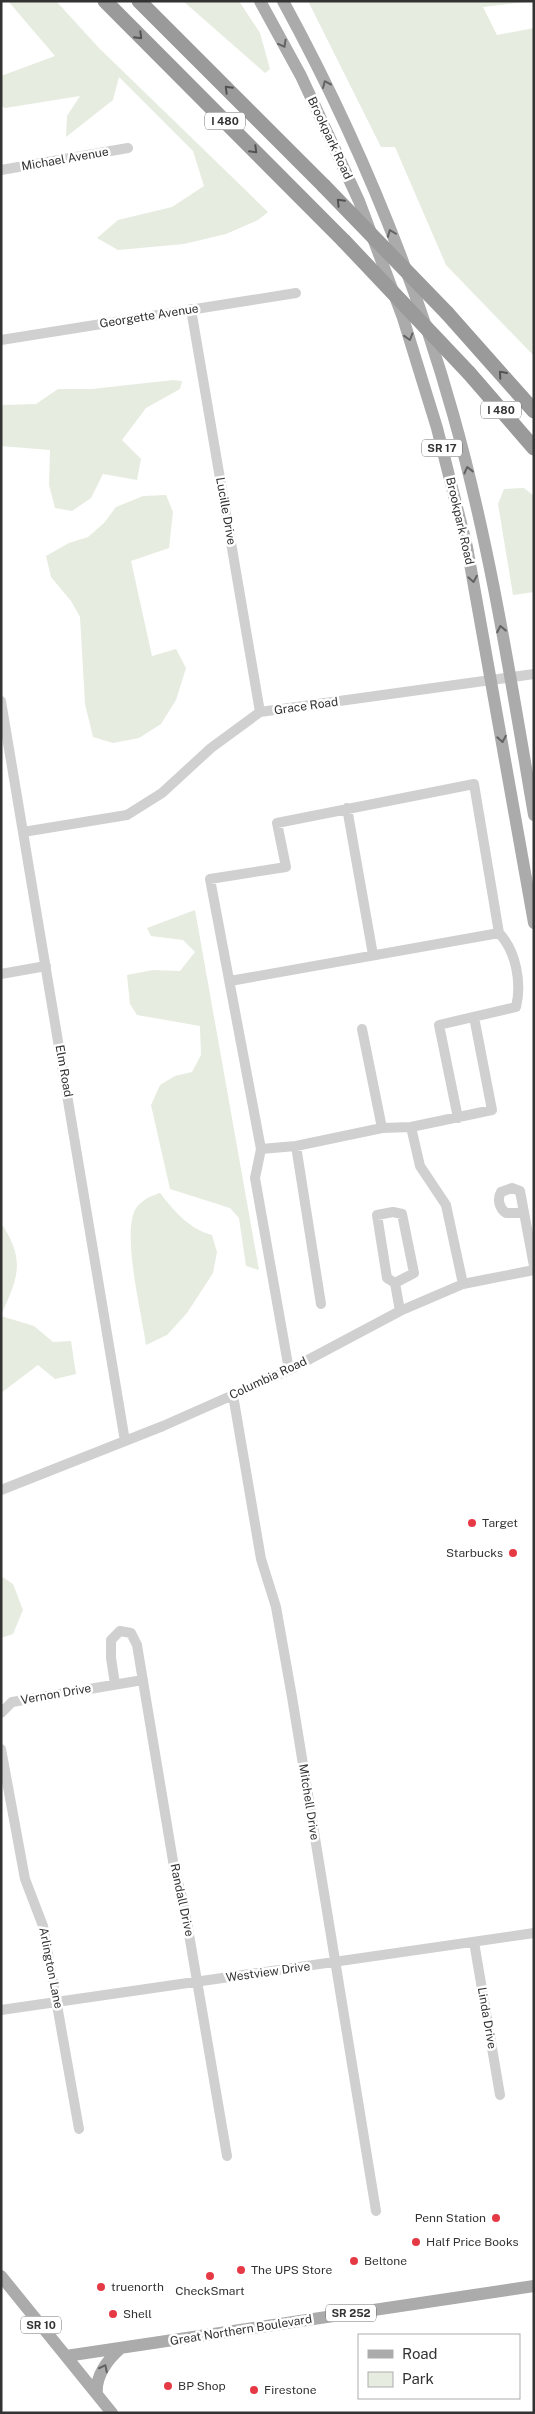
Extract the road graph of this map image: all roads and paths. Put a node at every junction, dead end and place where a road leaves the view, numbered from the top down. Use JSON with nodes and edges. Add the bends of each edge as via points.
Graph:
{"nodes":[{"id":1,"x":105,"y":1,"type":"edge"},
{"id":2,"x":139,"y":1,"type":"edge"},
{"id":3,"x":260,"y":1,"type":"edge"},
{"id":4,"x":283,"y":1,"type":"edge"},
{"id":5,"x":128,"y":148,"type":"dead end"},
{"id":6,"x":1,"y":170,"type":"edge"},
{"id":7,"x":296,"y":293,"type":"dead end"},
{"id":8,"x":191,"y":309,"type":"junction"},
{"id":9,"x":1,"y":340,"type":"edge"},
{"id":10,"x":534,"y":411,"type":"edge"},
{"id":11,"x":534,"y":448,"type":"edge"},
{"id":12,"x":534,"y":674,"type":"edge"},
{"id":13,"x":510,"y":677,"type":"junction"},
{"id":14,"x":492,"y":680,"type":"junction"},
{"id":15,"x":1,"y":701,"type":"edge"},
{"id":16,"x":260,"y":712,"type":"junction"},
{"id":17,"x":348,"y":808,"type":"junction"},
{"id":18,"x":534,"y":815,"type":"edge"},
{"id":19,"x":23,"y":832,"type":"junction"},
{"id":20,"x":534,"y":923,"type":"edge"},
{"id":21,"x":499,"y":933,"type":"junction"},
{"id":22,"x":373,"y":955,"type":"junction"},
{"id":23,"x":46,"y":966,"type":"junction"},
{"id":24,"x":1,"y":974,"type":"edge"},
{"id":25,"x":230,"y":980,"type":"junction"},
{"id":26,"x":474,"y":1017,"type":"junction"},
{"id":27,"x":362,"y":1029,"type":"dead end"},
{"id":28,"x":458,"y":1118,"type":"junction"},
{"id":29,"x":411,"y":1127,"type":"junction"},
{"id":30,"x":382,"y":1128,"type":"junction"},
{"id":31,"x":296,"y":1146,"type":"junction"},
{"id":32,"x":261,"y":1149,"type":"junction"},
{"id":33,"x":524,"y":1213,"type":"dead end"},
{"id":34,"x":534,"y":1266,"type":"edge"},
{"id":35,"x":534,"y":1270,"type":"edge"},
{"id":36,"x":395,"y":1283,"type":"junction"},
{"id":37,"x":463,"y":1284,"type":"junction"},
{"id":38,"x":321,"y":1304,"type":"dead end"},
{"id":39,"x":400,"y":1311,"type":"junction"},
{"id":40,"x":289,"y":1370,"type":"junction"},
{"id":41,"x":233,"y":1395,"type":"junction"},
{"id":42,"x":126,"y":1441,"type":"junction"},
{"id":43,"x":1,"y":1490,"type":"edge"},
{"id":44,"x":143,"y":1680,"type":"junction"},
{"id":45,"x":116,"y":1684,"type":"junction"},
{"id":46,"x":1,"y":1713,"type":"edge"},
{"id":47,"x":1,"y":1750,"type":"edge"},
{"id":48,"x":534,"y":1934,"type":"edge"},
{"id":49,"x":474,"y":1942,"type":"junction"},
{"id":50,"x":335,"y":1962,"type":"junction"},
{"id":51,"x":198,"y":1982,"type":"junction"},
{"id":52,"x":58,"y":2001,"type":"junction"},
{"id":53,"x":1,"y":2010,"type":"edge"},
{"id":54,"x":500,"y":2094,"type":"dead end"},
{"id":55,"x":79,"y":2129,"type":"dead end"},
{"id":56,"x":227,"y":2156,"type":"dead end"},
{"id":57,"x":376,"y":2211,"type":"dead end"},
{"id":58,"x":1,"y":2276,"type":"edge"},
{"id":59,"x":534,"y":2286,"type":"edge"},
{"id":60,"x":121,"y":2348,"type":"junction"},
{"id":61,"x":66,"y":2356,"type":"junction"},
{"id":62,"x":97,"y":2394,"type":"junction"},
{"id":63,"x":112,"y":2413,"type":"edge"}],
"edges":[{"from":1,"to":11,"type":"highway","number":"I 480","one_way":true,"bridge":true,"via":[[344,241],[469,373]]},
{"from":10,"to":2,"type":"highway","number":"I 480","one_way":true,"bridge":true,"via":[[447,313]]},
{"from":3,"to":14,"type":"main road","name":"Brookpark Road","number":"SR 17","one_way":true,"via":[[336,148],[403,318],[437,428],[467,547]]},
{"from":13,"to":4,"type":"main road","name":"Brookpark Road","number":"SR 17","one_way":true,"via":[[485,543],[438,365],[374,189],[319,67]]},
{"from":5,"to":6,"type":"street","name":"Michael Avenue"},
{"from":7,"to":8,"type":"street","name":"Georgette Avenue"},
{"from":8,"to":9,"type":"street","name":"Georgette Avenue"},
{"from":8,"to":16,"type":"street","name":"Lucille Drive"},
{"from":12,"to":13,"type":"street","name":"Grace Road"},
{"from":13,"to":14,"type":"street","name":"Grace Road"},
{"from":13,"to":18,"type":"main road","name":"Brookpark Road","number":"SR 17"},
{"from":14,"to":16,"type":"street","name":"Grace Road"},
{"from":14,"to":20,"type":"main road","name":"Brookpark Road","number":"SR 17","one_way":true},
{"from":15,"to":19,"type":"street","name":"Elm Road"},
{"from":16,"to":19,"type":"street","name":"Grace Road","via":[[211,748],[162,793],[127,815]]},
{"from":17,"to":21,"type":"street","via":[[474,784]]},
{"from":17,"to":22,"type":"street"},
{"from":17,"to":25,"type":"street","via":[[278,823],[286,867],[210,879]]},
{"from":19,"to":23,"type":"street","name":"Elm Road"},
{"from":21,"to":22,"type":"street"},
{"from":21,"to":26,"type":"street","via":[[511,947],[519,996],[516,1007]]},
{"from":22,"to":25,"type":"street"},
{"from":23,"to":24,"type":"street"},
{"from":23,"to":42,"type":"street","name":"Elm Road"},
{"from":25,"to":32,"type":"street"},
{"from":26,"to":28,"type":"street","via":[[492,1110]]},
{"from":26,"to":28,"type":"street","via":[[439,1025]]},
{"from":27,"to":30,"type":"street"},
{"from":28,"to":29,"type":"street"},
{"from":29,"to":30,"type":"street"},
{"from":29,"to":37,"type":"street","via":[[420,1166],[446,1205]]},
{"from":30,"to":31,"type":"street"},
{"from":31,"to":32,"type":"street"},
{"from":31,"to":38,"type":"street"},
{"from":32,"to":40,"type":"street","via":[[255,1178]]},
{"from":33,"to":34,"type":"street"},
{"from":35,"to":37,"type":"street","name":"Columbia Road"},
{"from":36,"to":36,"type":"street","via":[[387,1278],[376,1216],[393,1212],[402,1214],[406,1223],[414,1273]]},
{"from":36,"to":39,"type":"street"},
{"from":37,"to":39,"type":"street","name":"Columbia Road"},
{"from":39,"to":40,"type":"street","name":"Columbia Road"},
{"from":40,"to":41,"type":"street","name":"Columbia Road"},
{"from":41,"to":42,"type":"street","name":"Columbia Road"},
{"from":41,"to":50,"type":"street","name":"Mitchell Drive","via":[[261,1559],[276,1607]]},
{"from":42,"to":43,"type":"street","name":"Columbia Road"},
{"from":44,"to":45,"type":"street","name":"Vernon Drive"},
{"from":44,"to":45,"type":"street","name":"Randall Drive","via":[[137,1645],[130,1633],[120,1631],[112,1640],[111,1658]]},
{"from":44,"to":51,"type":"street","name":"Randall Drive","via":[[174,1867]]},
{"from":45,"to":46,"type":"street","name":"Vernon Drive","via":[[12,1702]]},
{"from":47,"to":52,"type":"street","name":"Arlington Lane","via":[[25,1879],[43,1926]]},
{"from":48,"to":49,"type":"street","name":"Westview Drive"},
{"from":49,"to":50,"type":"street","name":"Westview Drive"},
{"from":49,"to":54,"type":"street","name":"Linda Drive"},
{"from":50,"to":51,"type":"street","name":"Westview Drive"},
{"from":50,"to":57,"type":"street","name":"Mitchell Drive"},
{"from":51,"to":52,"type":"street","name":"Westview Drive"},
{"from":51,"to":56,"type":"street","name":"Randall Drive"},
{"from":52,"to":53,"type":"street","name":"Westview Drive"},
{"from":52,"to":55,"type":"street","name":"Arlington Lane"},
{"from":58,"to":61,"type":"main road","number":"SR 10"},
{"from":59,"to":60,"type":"main road","name":"Great Northern Boulevard","number":"SR 252"},
{"from":60,"to":61,"type":"main road","name":"Great Northern Boulevard","number":"SR 252"},
{"from":62,"to":60,"type":"main road","one_way":true,"via":[[99,2378],[106,2364]]},
{"from":61,"to":62,"type":"main road","number":"SR 10"},
{"from":62,"to":63,"type":"main road","number":"SR 10"}]}
